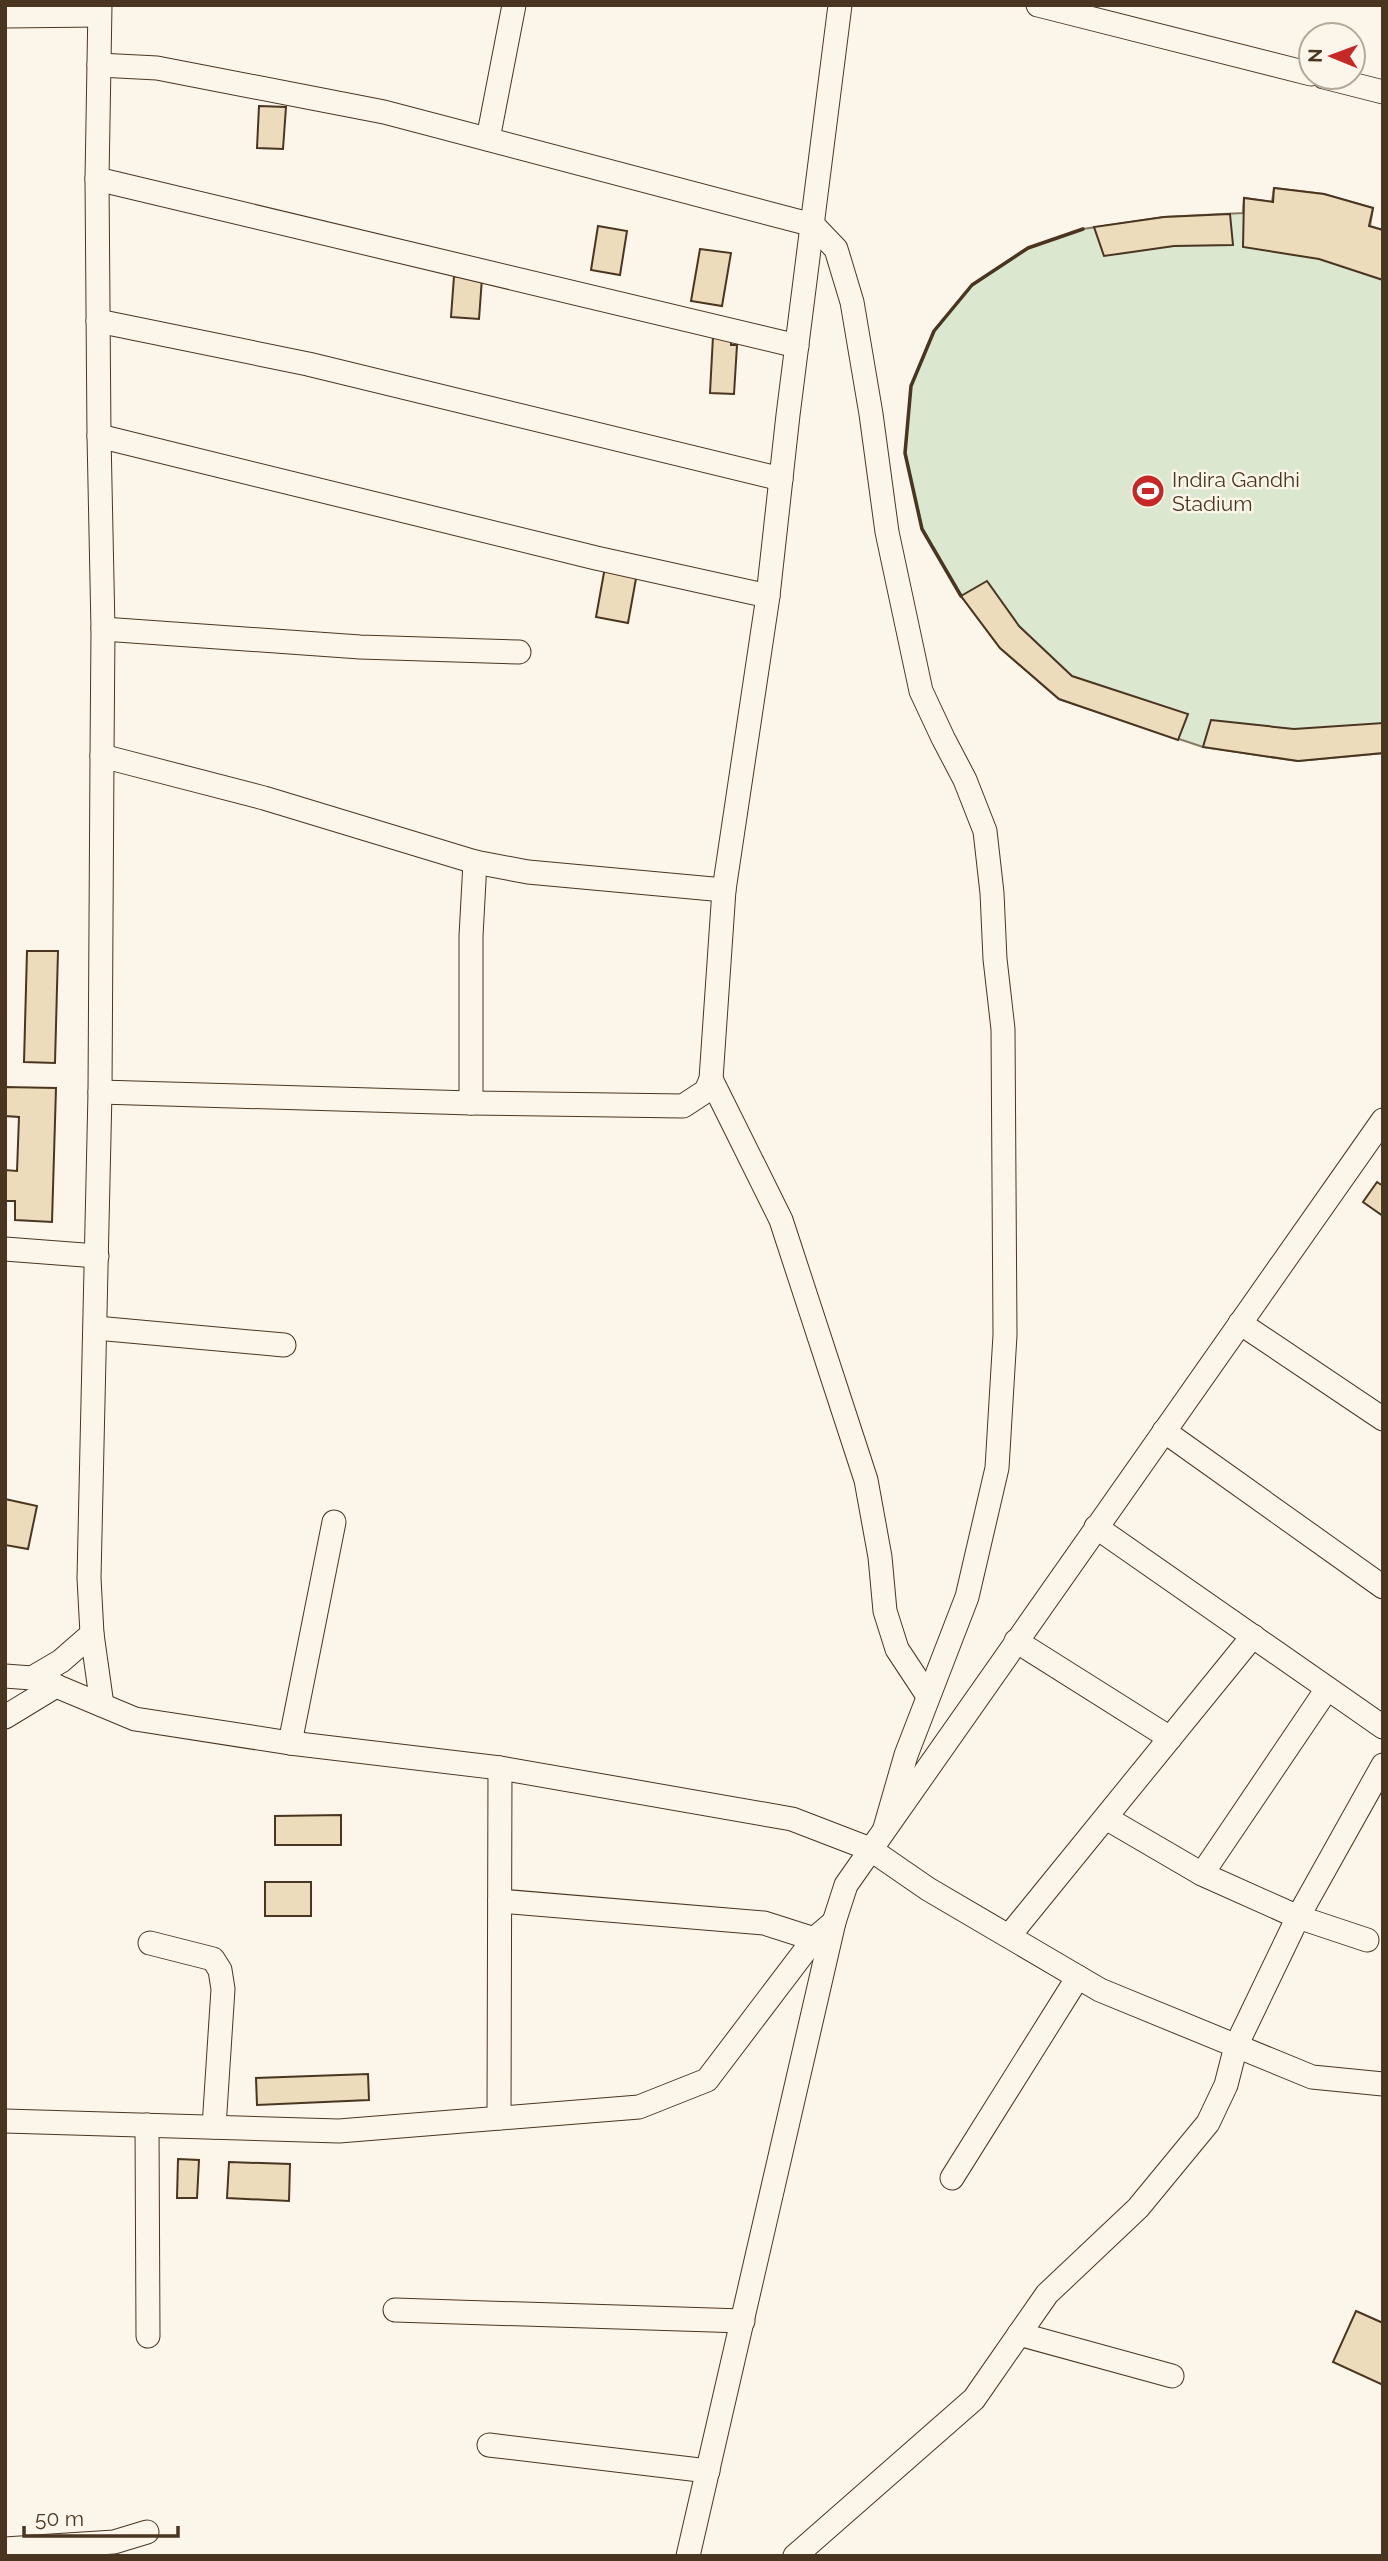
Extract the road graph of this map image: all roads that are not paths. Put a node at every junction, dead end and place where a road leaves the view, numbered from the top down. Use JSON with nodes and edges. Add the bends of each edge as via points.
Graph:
{"nodes":[{"id":1,"x":514,"y":5,"type":"edge"},
{"id":2,"x":840,"y":5,"type":"edge"},
{"id":3,"x":1038,"y":5,"type":"edge"},
{"id":4,"x":99,"y":10,"type":"edge"},
{"id":5,"x":5,"y":16,"type":"edge"},
{"id":6,"x":99,"y":65,"type":"junction"},
{"id":7,"x":1297,"y":70,"type":"edge"},
{"id":8,"x":488,"y":139,"type":"junction"},
{"id":9,"x":97,"y":179,"type":"junction"},
{"id":10,"x":813,"y":225,"type":"junction"},
{"id":11,"x":98,"y":321,"type":"junction"},
{"id":12,"x":797,"y":346,"type":"junction"},
{"id":13,"x":99,"y":436,"type":"junction"},
{"id":14,"x":781,"y":479,"type":"junction"},
{"id":15,"x":768,"y":596,"type":"junction"},
{"id":16,"x":103,"y":629,"type":"junction"},
{"id":17,"x":519,"y":652,"type":"dead end"},
{"id":18,"x":102,"y":756,"type":"junction"},
{"id":19,"x":475,"y":862,"type":"junction"},
{"id":20,"x":724,"y":890,"type":"junction"},
{"id":21,"x":711,"y":1079,"type":"junction"},
{"id":22,"x":100,"y":1092,"type":"junction"},
{"id":23,"x":471,"y":1103,"type":"junction"},
{"id":24,"x":1383,"y":1120,"type":"edge"},
{"id":25,"x":5,"y":1250,"type":"edge"},
{"id":26,"x":97,"y":1256,"type":"junction"},
{"id":27,"x":1240,"y":1323,"type":"junction"},
{"id":28,"x":96,"y":1328,"type":"junction"},
{"id":29,"x":284,"y":1345,"type":"dead end"},
{"id":30,"x":1383,"y":1419,"type":"edge"},
{"id":31,"x":1164,"y":1431,"type":"junction"},
{"id":32,"x":334,"y":1522,"type":"dead end"},
{"id":33,"x":1096,"y":1527,"type":"junction"},
{"id":34,"x":1383,"y":1587,"type":"edge"},
{"id":35,"x":92,"y":1634,"type":"junction"},
{"id":36,"x":1253,"y":1636,"type":"junction"},
{"id":37,"x":1016,"y":1641,"type":"junction"},
{"id":38,"x":5,"y":1676,"type":"edge"},
{"id":39,"x":32,"y":1678,"type":"junction"},
{"id":40,"x":56,"y":1686,"type":"junction"},
{"id":41,"x":1326,"y":1689,"type":"junction"},
{"id":42,"x":928,"y":1696,"type":"junction"},
{"id":43,"x":102,"y":1705,"type":"junction"},
{"id":44,"x":5,"y":1717,"type":"edge"},
{"id":45,"x":1383,"y":1727,"type":"edge"},
{"id":46,"x":1170,"y":1738,"type":"junction"},
{"id":47,"x":290,"y":1743,"type":"junction"},
{"id":48,"x":1383,"y":1765,"type":"edge"},
{"id":49,"x":500,"y":1768,"type":"junction"},
{"id":50,"x":1106,"y":1818,"type":"junction"},
{"id":51,"x":885,"y":1828,"type":"junction"},
{"id":52,"x":870,"y":1849,"type":"junction"},
{"id":53,"x":1202,"y":1874,"type":"junction"},
{"id":54,"x":500,"y":1900,"type":"junction"},
{"id":55,"x":1298,"y":1917,"type":"junction"},
{"id":56,"x":834,"y":1922,"type":"junction"},
{"id":57,"x":1009,"y":1936,"type":"junction"},
{"id":58,"x":814,"y":1939,"type":"junction"},
{"id":59,"x":1367,"y":1940,"type":"dead end"},
{"id":60,"x":150,"y":1943,"type":"dead end"},
{"id":61,"x":1078,"y":1977,"type":"junction"},
{"id":62,"x":1236,"y":2046,"type":"junction"},
{"id":63,"x":1383,"y":2084,"type":"edge"},
{"id":64,"x":499,"y":2118,"type":"junction"},
{"id":65,"x":5,"y":2121,"type":"edge"},
{"id":66,"x":147,"y":2125,"type":"junction"},
{"id":67,"x":214,"y":2127,"type":"junction"},
{"id":68,"x":952,"y":2178,"type":"dead end"},
{"id":69,"x":395,"y":2310,"type":"dead end"},
{"id":70,"x":743,"y":2321,"type":"junction"},
{"id":71,"x":1019,"y":2334,"type":"junction"},
{"id":72,"x":148,"y":2336,"type":"dead end"},
{"id":73,"x":1172,"y":2376,"type":"dead end"},
{"id":74,"x":489,"y":2445,"type":"dead end"},
{"id":75,"x":708,"y":2471,"type":"junction"},
{"id":76,"x":147,"y":2532,"type":"dead end"},
{"id":77,"x":5,"y":2549,"type":"edge"},
{"id":78,"x":688,"y":2556,"type":"edge"},
{"id":79,"x":794,"y":2556,"type":"edge"}],
"edges":[{"from":1,"to":8,"type":"street"},
{"from":2,"to":10,"type":"street"},
{"from":3,"to":7,"type":"street"},
{"from":4,"to":5,"type":"street"},
{"from":4,"to":6,"type":"street"},
{"from":6,"to":8,"type":"street","via":[[157,68],[384,112]]},
{"from":6,"to":9,"type":"street"},
{"from":8,"to":10,"type":"street"},
{"from":9,"to":11,"type":"street"},
{"from":9,"to":12,"type":"street"},
{"from":10,"to":12,"type":"street"},
{"from":10,"to":42,"type":"street","via":[[836,249],[852,302],[887,531],[921,691],[985,831],[1003,1029],[1005,1335],[997,1468],[967,1597]]},
{"from":11,"to":13,"type":"street"},
{"from":11,"to":14,"type":"street","via":[[308,364]]},
{"from":12,"to":14,"type":"street"},
{"from":13,"to":15,"type":"street"},
{"from":13,"to":16,"type":"street"},
{"from":14,"to":15,"type":"street"},
{"from":15,"to":20,"type":"street"},
{"from":16,"to":17,"type":"street","via":[[360,647]]},
{"from":16,"to":18,"type":"street"},
{"from":18,"to":19,"type":"street","via":[[264,798]]},
{"from":18,"to":22,"type":"street"},
{"from":19,"to":20,"type":"street","via":[[528,873]]},
{"from":19,"to":23,"type":"street"},
{"from":20,"to":21,"type":"street"},
{"from":21,"to":23,"type":"street","via":[[706,1091],[683,1106]]},
{"from":21,"to":42,"type":"street","via":[[781,1220],[866,1480],[885,1611],[897,1649]]},
{"from":22,"to":23,"type":"street"},
{"from":22,"to":26,"type":"street"},
{"from":24,"to":27,"type":"street"},
{"from":25,"to":26,"type":"street"},
{"from":26,"to":28,"type":"street"},
{"from":27,"to":30,"type":"street"},
{"from":27,"to":31,"type":"street"},
{"from":28,"to":29,"type":"street"},
{"from":28,"to":35,"type":"street","via":[[89,1578]]},
{"from":31,"to":33,"type":"street"},
{"from":31,"to":34,"type":"street"},
{"from":32,"to":47,"type":"street"},
{"from":33,"to":36,"type":"street"},
{"from":33,"to":37,"type":"street"},
{"from":35,"to":39,"type":"street"},
{"from":35,"to":43,"type":"street"},
{"from":36,"to":41,"type":"street"},
{"from":36,"to":46,"type":"street"},
{"from":37,"to":46,"type":"street"},
{"from":37,"to":51,"type":"street"},
{"from":38,"to":39,"type":"street"},
{"from":39,"to":40,"type":"street"},
{"from":40,"to":43,"type":"street"},
{"from":40,"to":44,"type":"street"},
{"from":41,"to":45,"type":"street"},
{"from":41,"to":53,"type":"street"},
{"from":42,"to":51,"type":"street"},
{"from":43,"to":47,"type":"street","via":[[135,1719]]},
{"from":46,"to":50,"type":"street"},
{"from":47,"to":49,"type":"street"},
{"from":48,"to":55,"type":"street"},
{"from":49,"to":52,"type":"street","via":[[792,1819]]},
{"from":49,"to":54,"type":"street"},
{"from":50,"to":53,"type":"street"},
{"from":50,"to":57,"type":"street"},
{"from":51,"to":52,"type":"street"},
{"from":52,"to":56,"type":"street","via":[[846,1885]]},
{"from":52,"to":57,"type":"street"},
{"from":53,"to":55,"type":"street"},
{"from":54,"to":58,"type":"street","via":[[764,1923]]},
{"from":54,"to":64,"type":"street"},
{"from":55,"to":59,"type":"street"},
{"from":55,"to":62,"type":"street"},
{"from":56,"to":58,"type":"street"},
{"from":56,"to":70,"type":"street"},
{"from":57,"to":61,"type":"street"},
{"from":58,"to":64,"type":"street","via":[[707,2080],[639,2107]]},
{"from":60,"to":67,"type":"street","via":[[213,1959],[220,1970],[223,1989]]},
{"from":61,"to":62,"type":"street"},
{"from":61,"to":68,"type":"street"},
{"from":62,"to":63,"type":"street","via":[[1312,2077]]},
{"from":62,"to":71,"type":"street","via":[[1226,2085],[1208,2123],[1138,2208],[1047,2294]]},
{"from":64,"to":67,"type":"street","via":[[339,2131]]},
{"from":65,"to":66,"type":"street"},
{"from":66,"to":67,"type":"street"},
{"from":66,"to":72,"type":"street"},
{"from":69,"to":70,"type":"street"},
{"from":70,"to":75,"type":"street"},
{"from":71,"to":73,"type":"street"},
{"from":71,"to":79,"type":"street","via":[[974,2399]]},
{"from":74,"to":75,"type":"street"},
{"from":75,"to":78,"type":"street"},
{"from":76,"to":77,"type":"street","via":[[114,2542]]}]}
